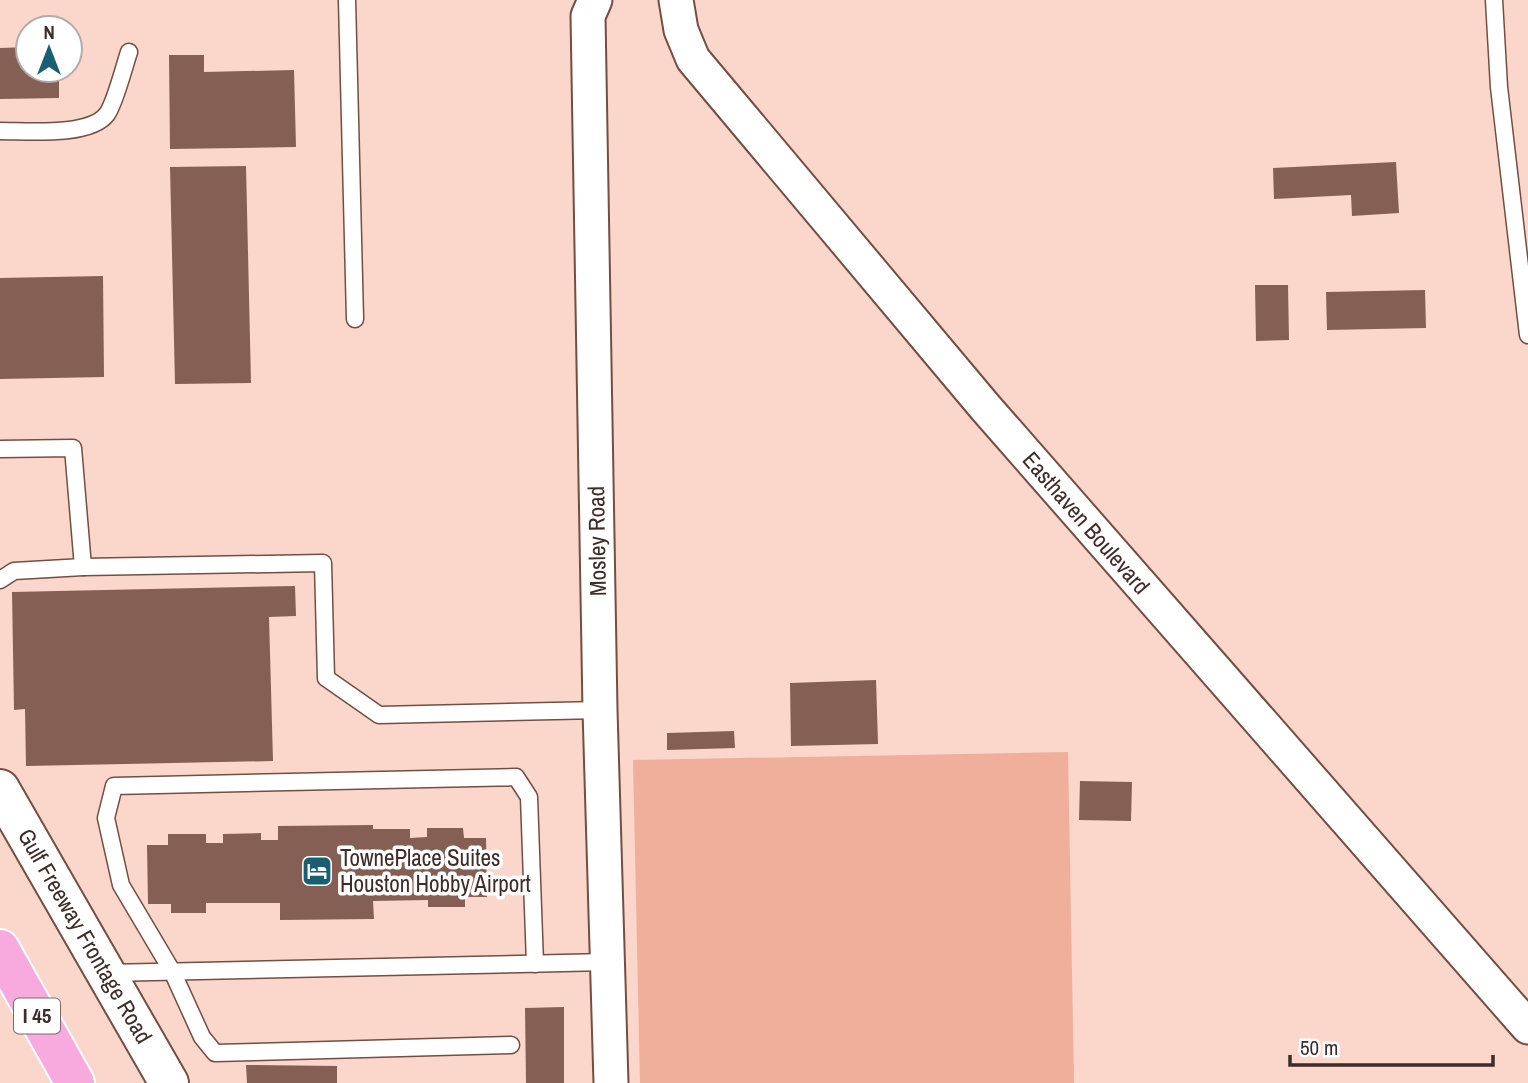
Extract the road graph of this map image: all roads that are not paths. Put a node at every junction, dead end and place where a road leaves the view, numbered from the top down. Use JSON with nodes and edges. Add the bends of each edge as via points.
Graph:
{"nodes":[{"id":1,"x":347,"y":0,"type":"edge"},
{"id":2,"x":596,"y":0,"type":"edge"},
{"id":3,"x":676,"y":0,"type":"edge"},
{"id":4,"x":1494,"y":0,"type":"edge"},
{"id":5,"x":129,"y":51,"type":"dead end"},
{"id":6,"x":0,"y":131,"type":"edge"},
{"id":7,"x":355,"y":319,"type":"dead end"},
{"id":8,"x":1528,"y":335,"type":"edge"},
{"id":9,"x":0,"y":449,"type":"edge"},
{"id":10,"x":83,"y":567,"type":"junction"},
{"id":11,"x":0,"y":580,"type":"edge"},
{"id":12,"x":600,"y":710,"type":"junction"},
{"id":13,"x":0,"y":789,"type":"edge"},
{"id":14,"x":0,"y":949,"type":"edge"},
{"id":15,"x":607,"y":962,"type":"junction"},
{"id":16,"x":535,"y":964,"type":"junction"},
{"id":17,"x":172,"y":971,"type":"junction"},
{"id":18,"x":106,"y":973,"type":"junction"},
{"id":19,"x":1528,"y":1027,"type":"edge"},
{"id":20,"x":511,"y":1045,"type":"dead end"},
{"id":21,"x":75,"y":1083,"type":"edge"},
{"id":22,"x":169,"y":1083,"type":"edge"},
{"id":23,"x":611,"y":1083,"type":"edge"}],
"edges":[{"from":1,"to":7,"type":"lane"},
{"from":2,"to":12,"type":"street","name":"Mosley Road","via":[[588,16]]},
{"from":3,"to":19,"type":"street","name":"Easthaven Boulevard","via":[[681,30],[693,59],[985,407]]},
{"from":4,"to":8,"type":"lane","via":[[1499,87]]},
{"from":5,"to":6,"type":"lane","via":[[108,114],[95,125],[60,131]]},
{"from":9,"to":10,"type":"lane","via":[[73,448]]},
{"from":10,"to":11,"type":"lane","via":[[14,571]]},
{"from":10,"to":12,"type":"lane","via":[[323,563],[326,678],[379,715]]},
{"from":12,"to":15,"type":"street","name":"Mosley Road"},
{"from":13,"to":18,"type":"main road","name":"Gulf Freeway Frontage Road"},
{"from":14,"to":21,"type":"highway","number":"I 45"},
{"from":15,"to":16,"type":"lane"},
{"from":15,"to":23,"type":"street","name":"Mosley Road"},
{"from":16,"to":17,"type":"lane"},
{"from":16,"to":17,"type":"lane","via":[[529,797],[516,777],[114,786],[106,818],[121,886]]},
{"from":17,"to":18,"type":"lane"},
{"from":17,"to":20,"type":"lane","via":[[202,1037],[215,1053]]},
{"from":18,"to":22,"type":"main road","name":"Gulf Freeway Frontage Road"}]}
